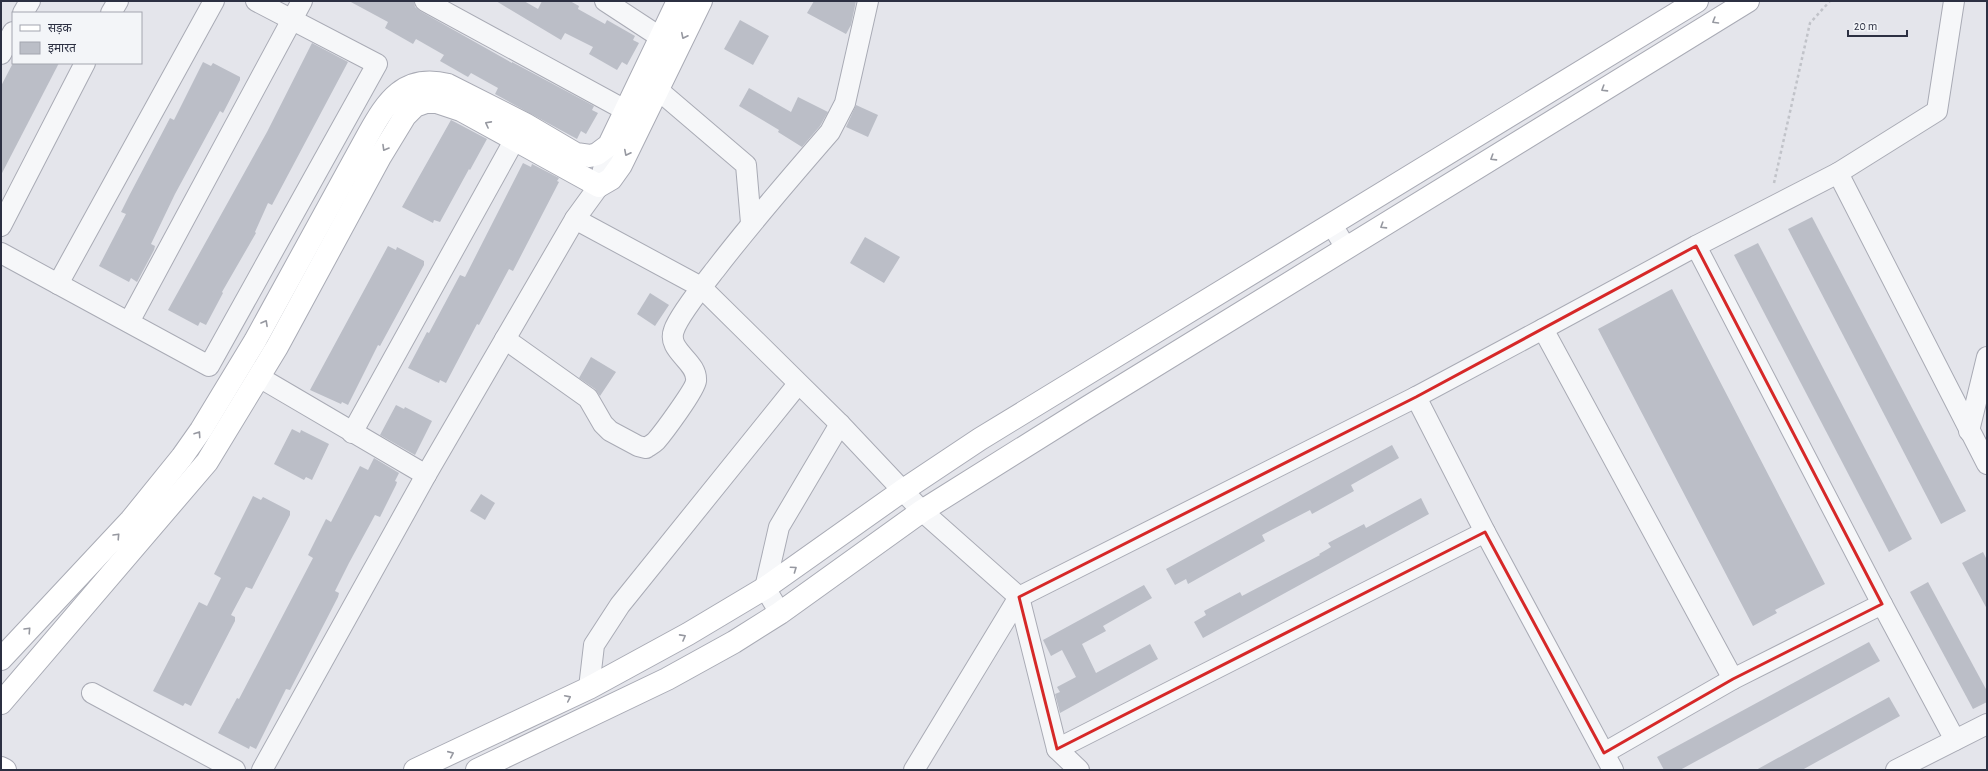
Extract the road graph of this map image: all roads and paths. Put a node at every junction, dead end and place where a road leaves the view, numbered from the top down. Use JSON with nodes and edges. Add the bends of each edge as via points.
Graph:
{"nodes":[{"id":1,"x":30,"y":1,"type":"edge"},
{"id":2,"x":118,"y":1,"type":"edge"},
{"id":3,"x":214,"y":1,"type":"edge"},
{"id":4,"x":256,"y":1,"type":"edge"},
{"id":5,"x":302,"y":1,"type":"edge"},
{"id":6,"x":425,"y":1,"type":"edge"},
{"id":7,"x":605,"y":1,"type":"edge"},
{"id":8,"x":678,"y":1,"type":"edge"},
{"id":9,"x":701,"y":1,"type":"edge"},
{"id":10,"x":868,"y":1,"type":"edge"},
{"id":11,"x":1697,"y":1,"type":"edge"},
{"id":12,"x":1748,"y":1,"type":"edge"},
{"id":13,"x":1830,"y":1,"type":"edge"},
{"id":14,"x":1954,"y":1,"type":"edge"},
{"id":15,"x":24,"y":12,"type":"edge"},
{"id":16,"x":112,"y":12,"type":"edge"},
{"id":17,"x":292,"y":20,"type":"junction"},
{"id":18,"x":12,"y":34,"type":"edge"},
{"id":19,"x":660,"y":37,"type":"junction"},
{"id":20,"x":1,"y":54,"type":"edge"},
{"id":21,"x":85,"y":64,"type":"edge"},
{"id":22,"x":658,"y":89,"type":"junction"},
{"id":23,"x":625,"y":110,"type":"junction"},
{"id":24,"x":515,"y":139,"type":"junction"},
{"id":25,"x":609,"y":145,"type":"junction"},
{"id":26,"x":1838,"y":173,"type":"junction"},
{"id":27,"x":599,"y":186,"type":"junction"},
{"id":28,"x":1769,"y":208,"type":"junction"},
{"id":29,"x":575,"y":219,"type":"junction"},
{"id":30,"x":751,"y":223,"type":"junction"},
{"id":31,"x":1332,"y":225,"type":"junction"},
{"id":32,"x":1,"y":226,"type":"edge"},
{"id":33,"x":1696,"y":246,"type":"junction"},
{"id":34,"x":1346,"y":248,"type":"junction"},
{"id":35,"x":1,"y":253,"type":"edge"},
{"id":36,"x":58,"y":284,"type":"junction"},
{"id":37,"x":701,"y":288,"type":"junction"},
{"id":38,"x":129,"y":322,"type":"junction"},
{"id":39,"x":1543,"y":329,"type":"junction"},
{"id":40,"x":506,"y":339,"type":"junction"},
{"id":41,"x":1987,"y":357,"type":"edge"},
{"id":42,"x":209,"y":366,"type":"junction"},
{"id":43,"x":259,"y":377,"type":"junction"},
{"id":44,"x":232,"y":378,"type":"junction"},
{"id":45,"x":798,"y":384,"type":"junction"},
{"id":46,"x":1416,"y":397,"type":"junction"},
{"id":47,"x":840,"y":424,"type":"junction"},
{"id":48,"x":1969,"y":431,"type":"junction"},
{"id":49,"x":352,"y":433,"type":"junction"},
{"id":50,"x":1987,"y":464,"type":"edge"},
{"id":51,"x":426,"y":475,"type":"junction"},
{"id":52,"x":902,"y":491,"type":"junction"},
{"id":53,"x":922,"y":511,"type":"junction"},
{"id":54,"x":1485,"y":532,"type":"junction"},
{"id":55,"x":766,"y":588,"type":"junction"},
{"id":56,"x":1019,"y":597,"type":"junction"},
{"id":57,"x":1882,"y":604,"type":"junction"},
{"id":58,"x":780,"y":613,"type":"junction"},
{"id":59,"x":4,"y":650,"type":"edge"},
{"id":60,"x":1733,"y":679,"type":"junction"},
{"id":61,"x":589,"y":688,"type":"junction"},
{"id":62,"x":92,"y":693,"type":"dead end"},
{"id":63,"x":1,"y":703,"type":"edge"},
{"id":64,"x":1987,"y":724,"type":"edge"},
{"id":65,"x":1955,"y":740,"type":"junction"},
{"id":66,"x":1057,"y":749,"type":"junction"},
{"id":67,"x":1604,"y":753,"type":"junction"},
{"id":68,"x":1,"y":768,"type":"edge"},
{"id":69,"x":5,"y":770,"type":"edge"},
{"id":70,"x":235,"y":770,"type":"edge"},
{"id":71,"x":262,"y":770,"type":"edge"},
{"id":72,"x":415,"y":770,"type":"edge"},
{"id":73,"x":477,"y":770,"type":"edge"},
{"id":74,"x":914,"y":770,"type":"edge"},
{"id":75,"x":1079,"y":770,"type":"edge"},
{"id":76,"x":1613,"y":770,"type":"edge"},
{"id":77,"x":1896,"y":770,"type":"edge"}],
"edges":[{"from":1,"to":15,"type":"street"},
{"from":2,"to":16,"type":"street"},
{"from":3,"to":36,"type":"street"},
{"from":4,"to":17,"type":"street"},
{"from":5,"to":17,"type":"street"},
{"from":6,"to":23,"type":"street"},
{"from":7,"to":19,"type":"street"},
{"from":8,"to":19,"type":"main road"},
{"from":9,"to":22,"type":"main road","one_way":true},
{"from":10,"to":30,"type":"street","via":[[845,103],[839,116],[830,132]]},
{"from":11,"to":31,"type":"main road"},
{"from":12,"to":34,"type":"main road","one_way":true},
{"from":13,"to":28,"type":"path","via":[[1810,23]]},
{"from":14,"to":26,"type":"street","via":[[1937,111]]},
{"from":17,"to":38,"type":"street"},
{"from":17,"to":42,"type":"street","via":[[377,64]]},
{"from":18,"to":20,"type":"street"},
{"from":19,"to":23,"type":"main road"},
{"from":21,"to":32,"type":"street"},
{"from":22,"to":27,"type":"main road","one_way":true,"via":[[617,173]]},
{"from":22,"to":30,"type":"street","via":[[746,165]]},
{"from":23,"to":25,"type":"main road"},
{"from":24,"to":27,"type":"main road"},
{"from":24,"to":43,"type":"main road","one_way":true,"via":[[450,105],[426,102],[415,106],[392,136]]},
{"from":24,"to":49,"type":"street"},
{"from":25,"to":27,"type":"street"},
{"from":44,"to":25,"type":"main road","one_way":true,"via":[[259,334],[374,123],[384,108],[403,89],[426,82],[448,85],[582,156],[597,154]]},
{"from":26,"to":28,"type":"street"},
{"from":26,"to":48,"type":"street"},
{"from":27,"to":29,"type":"street"},
{"from":28,"to":33,"type":"street"},
{"from":29,"to":37,"type":"street"},
{"from":29,"to":40,"type":"street"},
{"from":30,"to":37,"type":"street"},
{"from":31,"to":34,"type":"street"},
{"from":31,"to":52,"type":"main road","via":[[980,439]]},
{"from":33,"to":39,"type":"street"},
{"from":33,"to":57,"type":"street"},
{"from":34,"to":53,"type":"main road"},
{"from":35,"to":36,"type":"street"},
{"from":36,"to":38,"type":"street"},
{"from":37,"to":40,"type":"street","via":[[674,329],[672,338],[694,371],[696,380],[692,392],[655,442],[646,448],[610,431],[588,398]]},
{"from":37,"to":45,"type":"street"},
{"from":38,"to":42,"type":"street"},
{"from":39,"to":46,"type":"street"},
{"from":39,"to":60,"type":"street"},
{"from":40,"to":51,"type":"street"},
{"from":41,"to":48,"type":"street"},
{"from":42,"to":44,"type":"street"},
{"from":43,"to":49,"type":"street"},
{"from":43,"to":63,"type":"main road","via":[[207,462]]},
{"from":59,"to":44,"type":"main road","one_way":true,"via":[[157,490],[201,430]]},
{"from":45,"to":47,"type":"street"},
{"from":45,"to":61,"type":"street","via":[[620,605],[594,645]]},
{"from":46,"to":54,"type":"street"},
{"from":46,"to":56,"type":"street"},
{"from":47,"to":52,"type":"street"},
{"from":47,"to":55,"type":"street","via":[[779,527]]},
{"from":48,"to":50,"type":"street"},
{"from":49,"to":51,"type":"street"},
{"from":51,"to":71,"type":"street"},
{"from":52,"to":53,"type":"street"},
{"from":55,"to":52,"type":"main road","one_way":true},
{"from":53,"to":56,"type":"street"},
{"from":53,"to":58,"type":"main road"},
{"from":54,"to":66,"type":"street"},
{"from":54,"to":67,"type":"street"},
{"from":55,"to":58,"type":"street"},
{"from":61,"to":55,"type":"main road","one_way":true},
{"from":56,"to":66,"type":"street"},
{"from":56,"to":74,"type":"street"},
{"from":57,"to":60,"type":"street"},
{"from":57,"to":65,"type":"street"},
{"from":58,"to":73,"type":"main road","via":[[667,679]]},
{"from":60,"to":67,"type":"street"},
{"from":72,"to":61,"type":"main road","one_way":true},
{"from":62,"to":70,"type":"street"},
{"from":64,"to":65,"type":"street"},
{"from":65,"to":77,"type":"street"},
{"from":66,"to":75,"type":"street"},
{"from":67,"to":76,"type":"street"},
{"from":68,"to":69,"type":"main road"}]}
